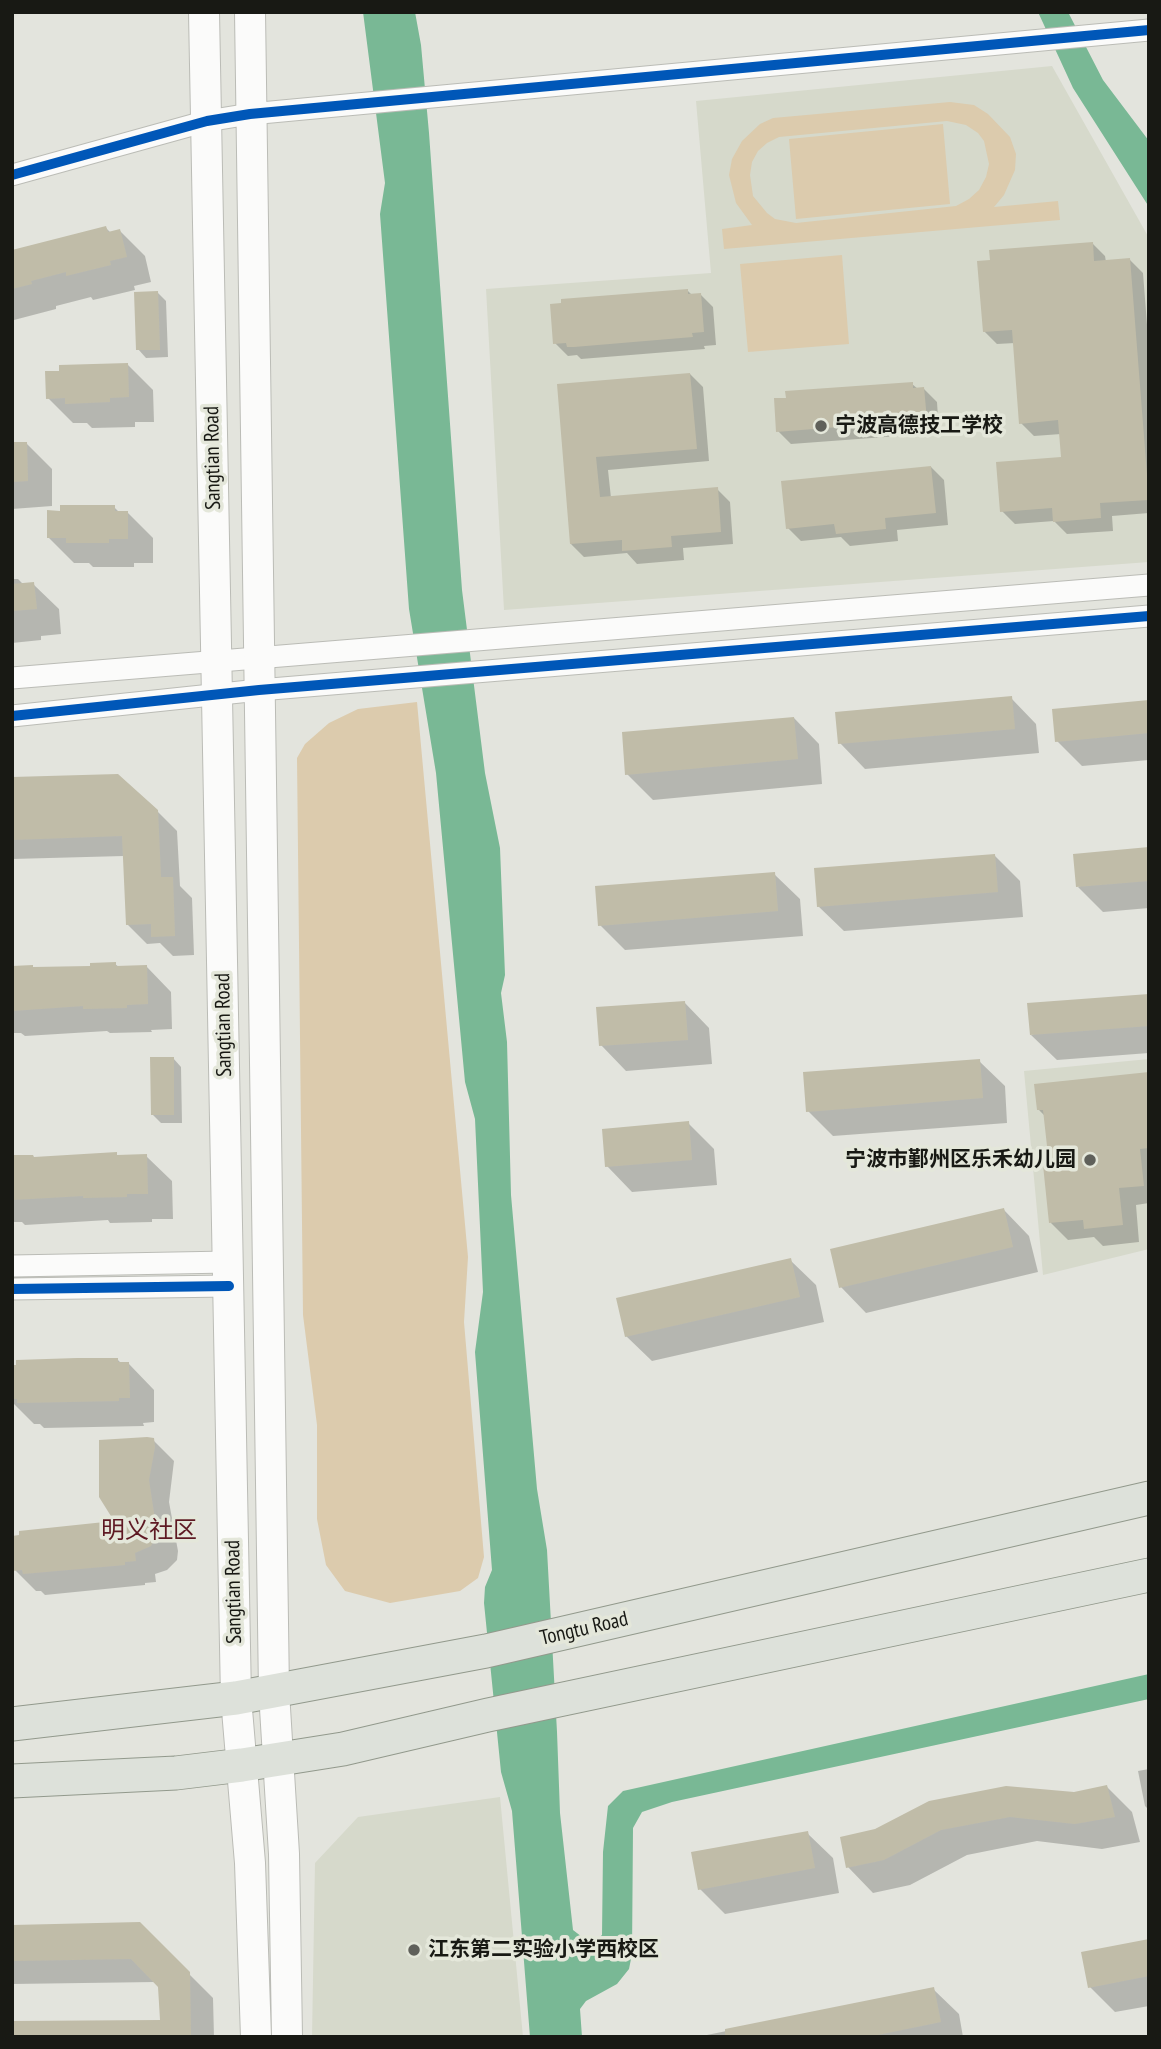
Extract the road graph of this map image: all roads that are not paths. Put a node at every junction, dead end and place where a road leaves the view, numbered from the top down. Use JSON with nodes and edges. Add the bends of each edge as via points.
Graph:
{"nodes":[{"id":1,"x":250,"y":16,"type":"edge"},
{"id":2,"x":204,"y":17,"type":"edge"},
{"id":3,"x":1149,"y":30,"type":"edge"},
{"id":4,"x":250,"y":114,"type":"junction"},
{"id":5,"x":207,"y":121,"type":"junction"},
{"id":6,"x":12,"y":175,"type":"edge"},
{"id":7,"x":1149,"y":585,"type":"edge"},
{"id":8,"x":1149,"y":617,"type":"edge"},
{"id":9,"x":258,"y":657,"type":"junction"},
{"id":10,"x":217,"y":661,"type":"junction"},
{"id":11,"x":12,"y":678,"type":"edge"},
{"id":12,"x":259,"y":690,"type":"junction"},
{"id":13,"x":217,"y":694,"type":"junction"},
{"id":14,"x":12,"y":716,"type":"edge"},
{"id":15,"x":12,"y":1266,"type":"edge"},
{"id":16,"x":228,"y":1274,"type":"junction"},
{"id":17,"x":12,"y":1289,"type":"edge"},
{"id":18,"x":1149,"y":1498,"type":"edge"},
{"id":19,"x":1149,"y":1575,"type":"edge"},
{"id":20,"x":274,"y":1692,"type":"junction"},
{"id":21,"x":236,"y":1698,"type":"junction"},
{"id":22,"x":12,"y":1724,"type":"edge"},
{"id":23,"x":278,"y":1759,"type":"junction"},
{"id":24,"x":242,"y":1765,"type":"junction"},
{"id":25,"x":12,"y":1781,"type":"edge"},
{"id":26,"x":256,"y":2037,"type":"edge"},
{"id":27,"x":287,"y":2037,"type":"edge"}],
"edges":[{"from":1,"to":4,"type":"main road","name":"Sangtian Road"},
{"from":2,"to":5,"type":"main road","name":"Sangtian Road"},
{"from":3,"to":4,"type":"street"},
{"from":4,"to":5,"type":"street"},
{"from":4,"to":9,"type":"main road","name":"Sangtian Road"},
{"from":5,"to":6,"type":"street"},
{"from":5,"to":10,"type":"main road","name":"Sangtian Road"},
{"from":7,"to":9,"type":"street"},
{"from":8,"to":12,"type":"street"},
{"from":9,"to":10,"type":"street"},
{"from":9,"to":12,"type":"main road","name":"Sangtian Road"},
{"from":10,"to":11,"type":"street"},
{"from":10,"to":13,"type":"main road","name":"Sangtian Road"},
{"from":12,"to":13,"type":"street"},
{"from":12,"to":20,"type":"main road","name":"Sangtian Road"},
{"from":13,"to":14,"type":"street"},
{"from":13,"to":16,"type":"main road","name":"Sangtian Road"},
{"from":15,"to":16,"type":"street"},
{"from":16,"to":17,"type":"street"},
{"from":16,"to":21,"type":"main road","name":"Sangtian Road"},
{"from":18,"to":20,"type":"main road","name":"Tongtu Road","via":[[566,1634]]},
{"from":19,"to":23,"type":"main road","via":[[343,1749]]},
{"from":20,"to":21,"type":"main road","name":"Tongtu Road"},
{"from":20,"to":23,"type":"main road","name":"Sangtian Road"},
{"from":21,"to":22,"type":"main road","name":"Tongtu Road"},
{"from":21,"to":24,"type":"main road","name":"Sangtian Road"},
{"from":23,"to":24,"type":"main road"},
{"from":23,"to":27,"type":"main road","name":"Sangtian Road"},
{"from":24,"to":25,"type":"main road"},
{"from":24,"to":26,"type":"main road","name":"Sangtian Road"}]}
